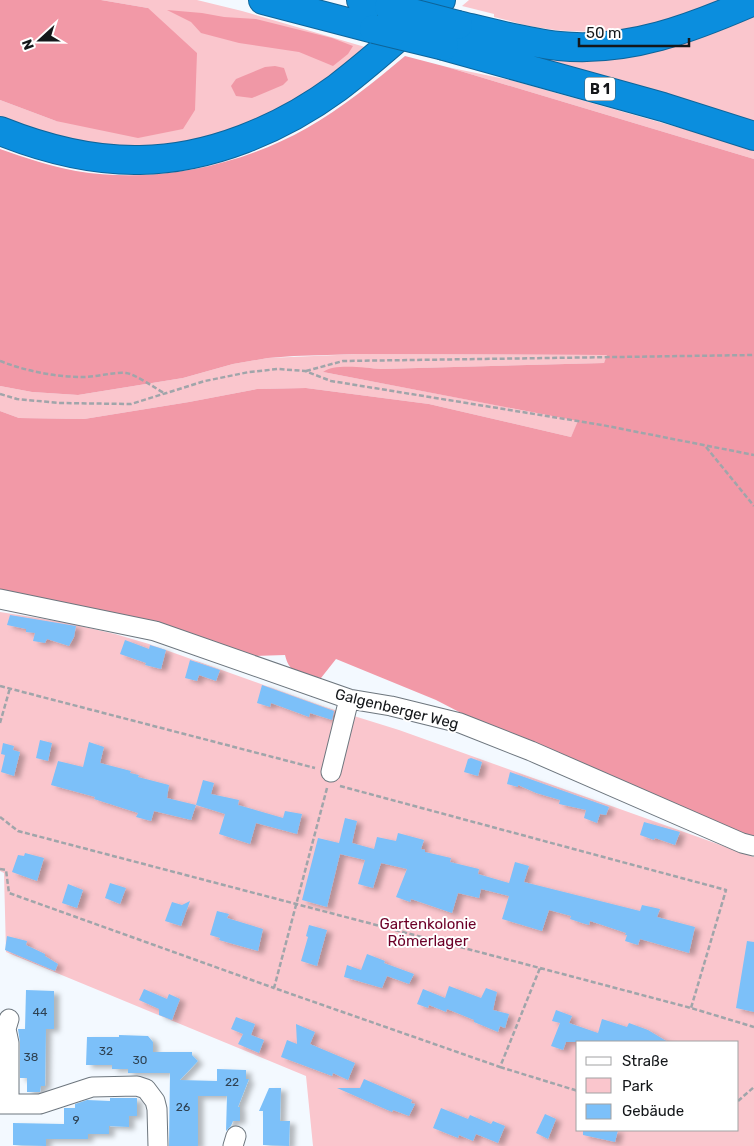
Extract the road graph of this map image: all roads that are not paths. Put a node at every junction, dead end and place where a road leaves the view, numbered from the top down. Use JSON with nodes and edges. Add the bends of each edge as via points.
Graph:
{"nodes":[{"id":1,"x":263,"y":0,"type":"edge"},
{"id":2,"x":361,"y":0,"type":"edge"},
{"id":3,"x":441,"y":0,"type":"edge"},
{"id":4,"x":754,"y":1,"type":"edge"},
{"id":5,"x":381,"y":18,"type":"junction"},
{"id":6,"x":451,"y":36,"type":"junction"},
{"id":7,"x":0,"y":131,"type":"edge"},
{"id":8,"x":754,"y":136,"type":"edge"},
{"id":9,"x":0,"y":599,"type":"edge"},
{"id":10,"x":349,"y":699,"type":"junction"},
{"id":11,"x":330,"y":777,"type":"road end"},
{"id":12,"x":754,"y":846,"type":"edge"},
{"id":13,"x":9,"y":1019,"type":"dead end"},
{"id":14,"x":4,"y":1104,"type":"edge"},
{"id":15,"x":158,"y":1146,"type":"edge"}],
"edges":[{"from":1,"to":5,"type":"highway","number":"B 1"},
{"from":2,"to":5,"type":"highway","number":"B 1"},
{"from":3,"to":7,"type":"highway","via":[[338,88],[289,118],[235,143],[165,158],[121,160],[58,150]]},
{"from":4,"to":6,"type":"highway","number":"B 1","via":[[668,35],[620,45],[559,46],[522,40]]},
{"from":5,"to":6,"type":"highway","number":"B 1","bridge":true},
{"from":6,"to":8,"type":"highway","number":"B 1"},
{"from":9,"to":10,"type":"street","name":"Galgenberger Weg","via":[[155,631]]},
{"from":10,"to":11,"type":"street"},
{"from":10,"to":12,"type":"street","name":"Galgenberger Weg","via":[[460,723]]},
{"from":13,"to":14,"type":"street"},
{"from":14,"to":15,"type":"street","via":[[40,1104],[92,1087],[137,1086],[146,1089],[155,1101]]}]}
